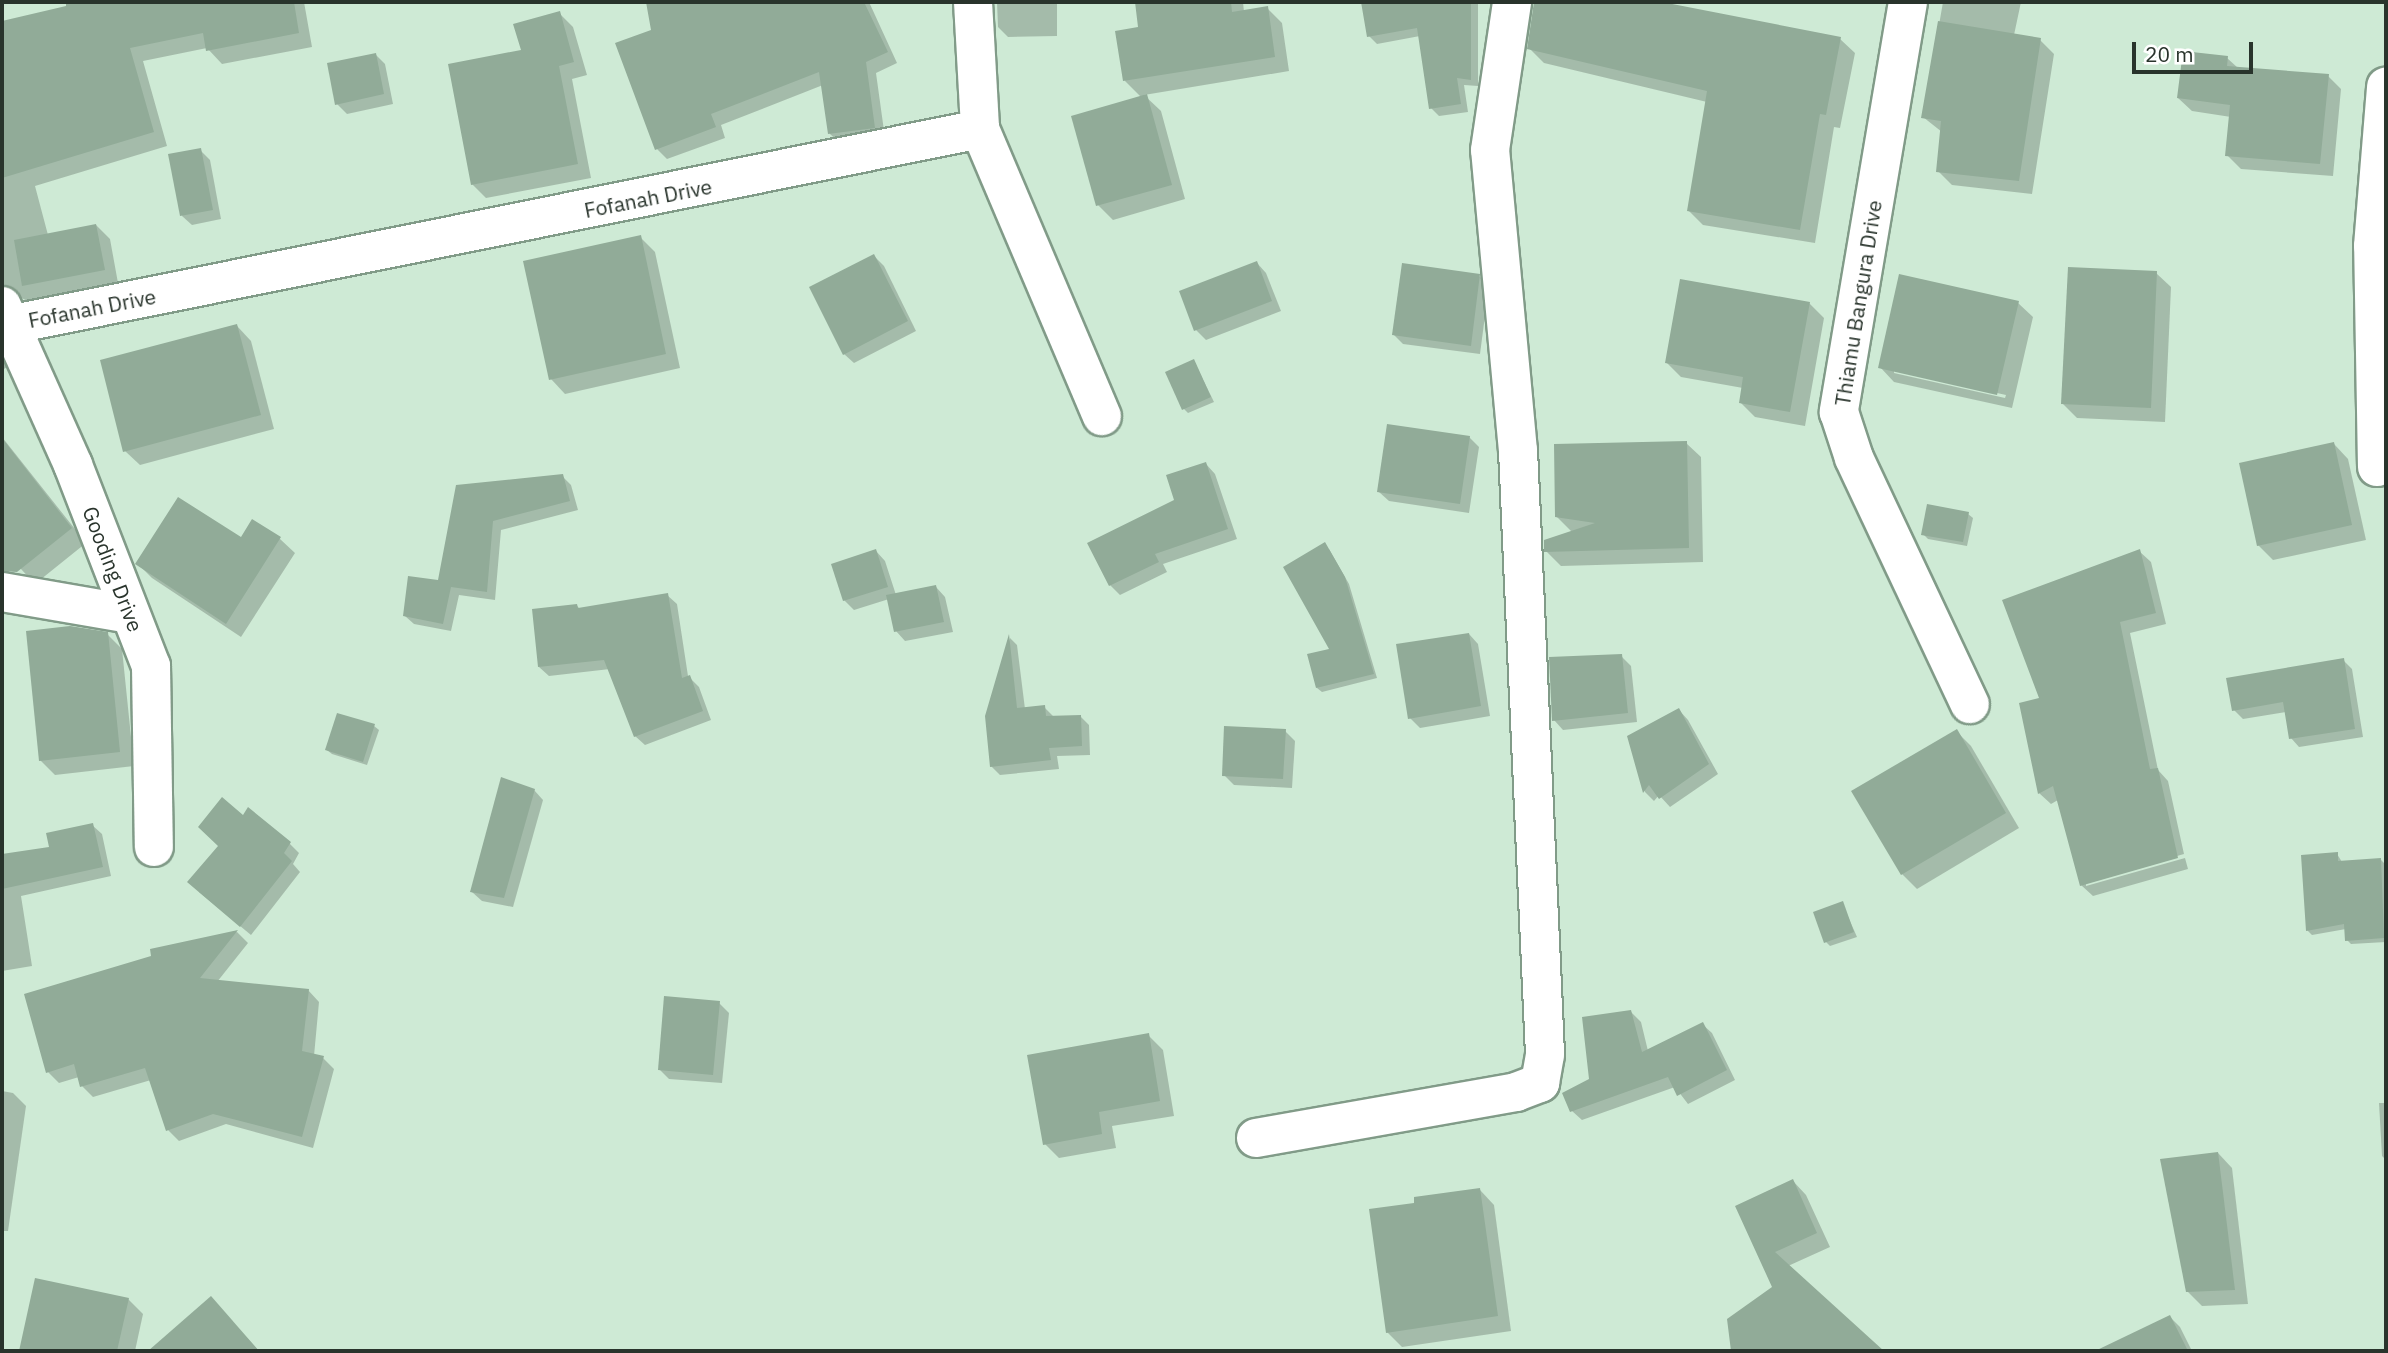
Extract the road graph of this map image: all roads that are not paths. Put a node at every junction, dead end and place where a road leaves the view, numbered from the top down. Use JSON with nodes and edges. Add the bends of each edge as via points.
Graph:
{"nodes":[{"id":1,"x":973,"y":2,"type":"edge"},
{"id":2,"x":1513,"y":2,"type":"edge"},
{"id":3,"x":1908,"y":2,"type":"edge"},
{"id":4,"x":2386,"y":87,"type":"edge"},
{"id":5,"x":979,"y":128,"type":"junction"},
{"id":6,"x":5,"y":315,"type":"edge"},
{"id":7,"x":1102,"y":416,"type":"dead end"},
{"id":8,"x":2378,"y":467,"type":"dead end"},
{"id":9,"x":2,"y":592,"type":"edge"},
{"id":10,"x":130,"y":614,"type":"junction"},
{"id":11,"x":1970,"y":704,"type":"dead end"},
{"id":12,"x":154,"y":847,"type":"dead end"},
{"id":13,"x":1256,"y":1138,"type":"dead end"}],
"edges":[{"from":1,"to":5,"type":"street"},
{"from":2,"to":13,"type":"street","via":[[1490,150],[1518,451],[1545,1054],[1540,1083],[1516,1092]]},
{"from":3,"to":11,"type":"street","name":"Thiamu Bangura Drive","via":[[1839,412],[1854,458]]},
{"from":4,"to":8,"type":"street","via":[[2373,246]]},
{"from":5,"to":6,"type":"street","name":"Fofanah Drive"},
{"from":5,"to":7,"type":"street"},
{"from":6,"to":10,"type":"street","name":"Gooding Drive","via":[[73,465]]},
{"from":9,"to":10,"type":"street"},
{"from":10,"to":12,"type":"street","name":"Gooding Drive","via":[[151,666]]}]}
